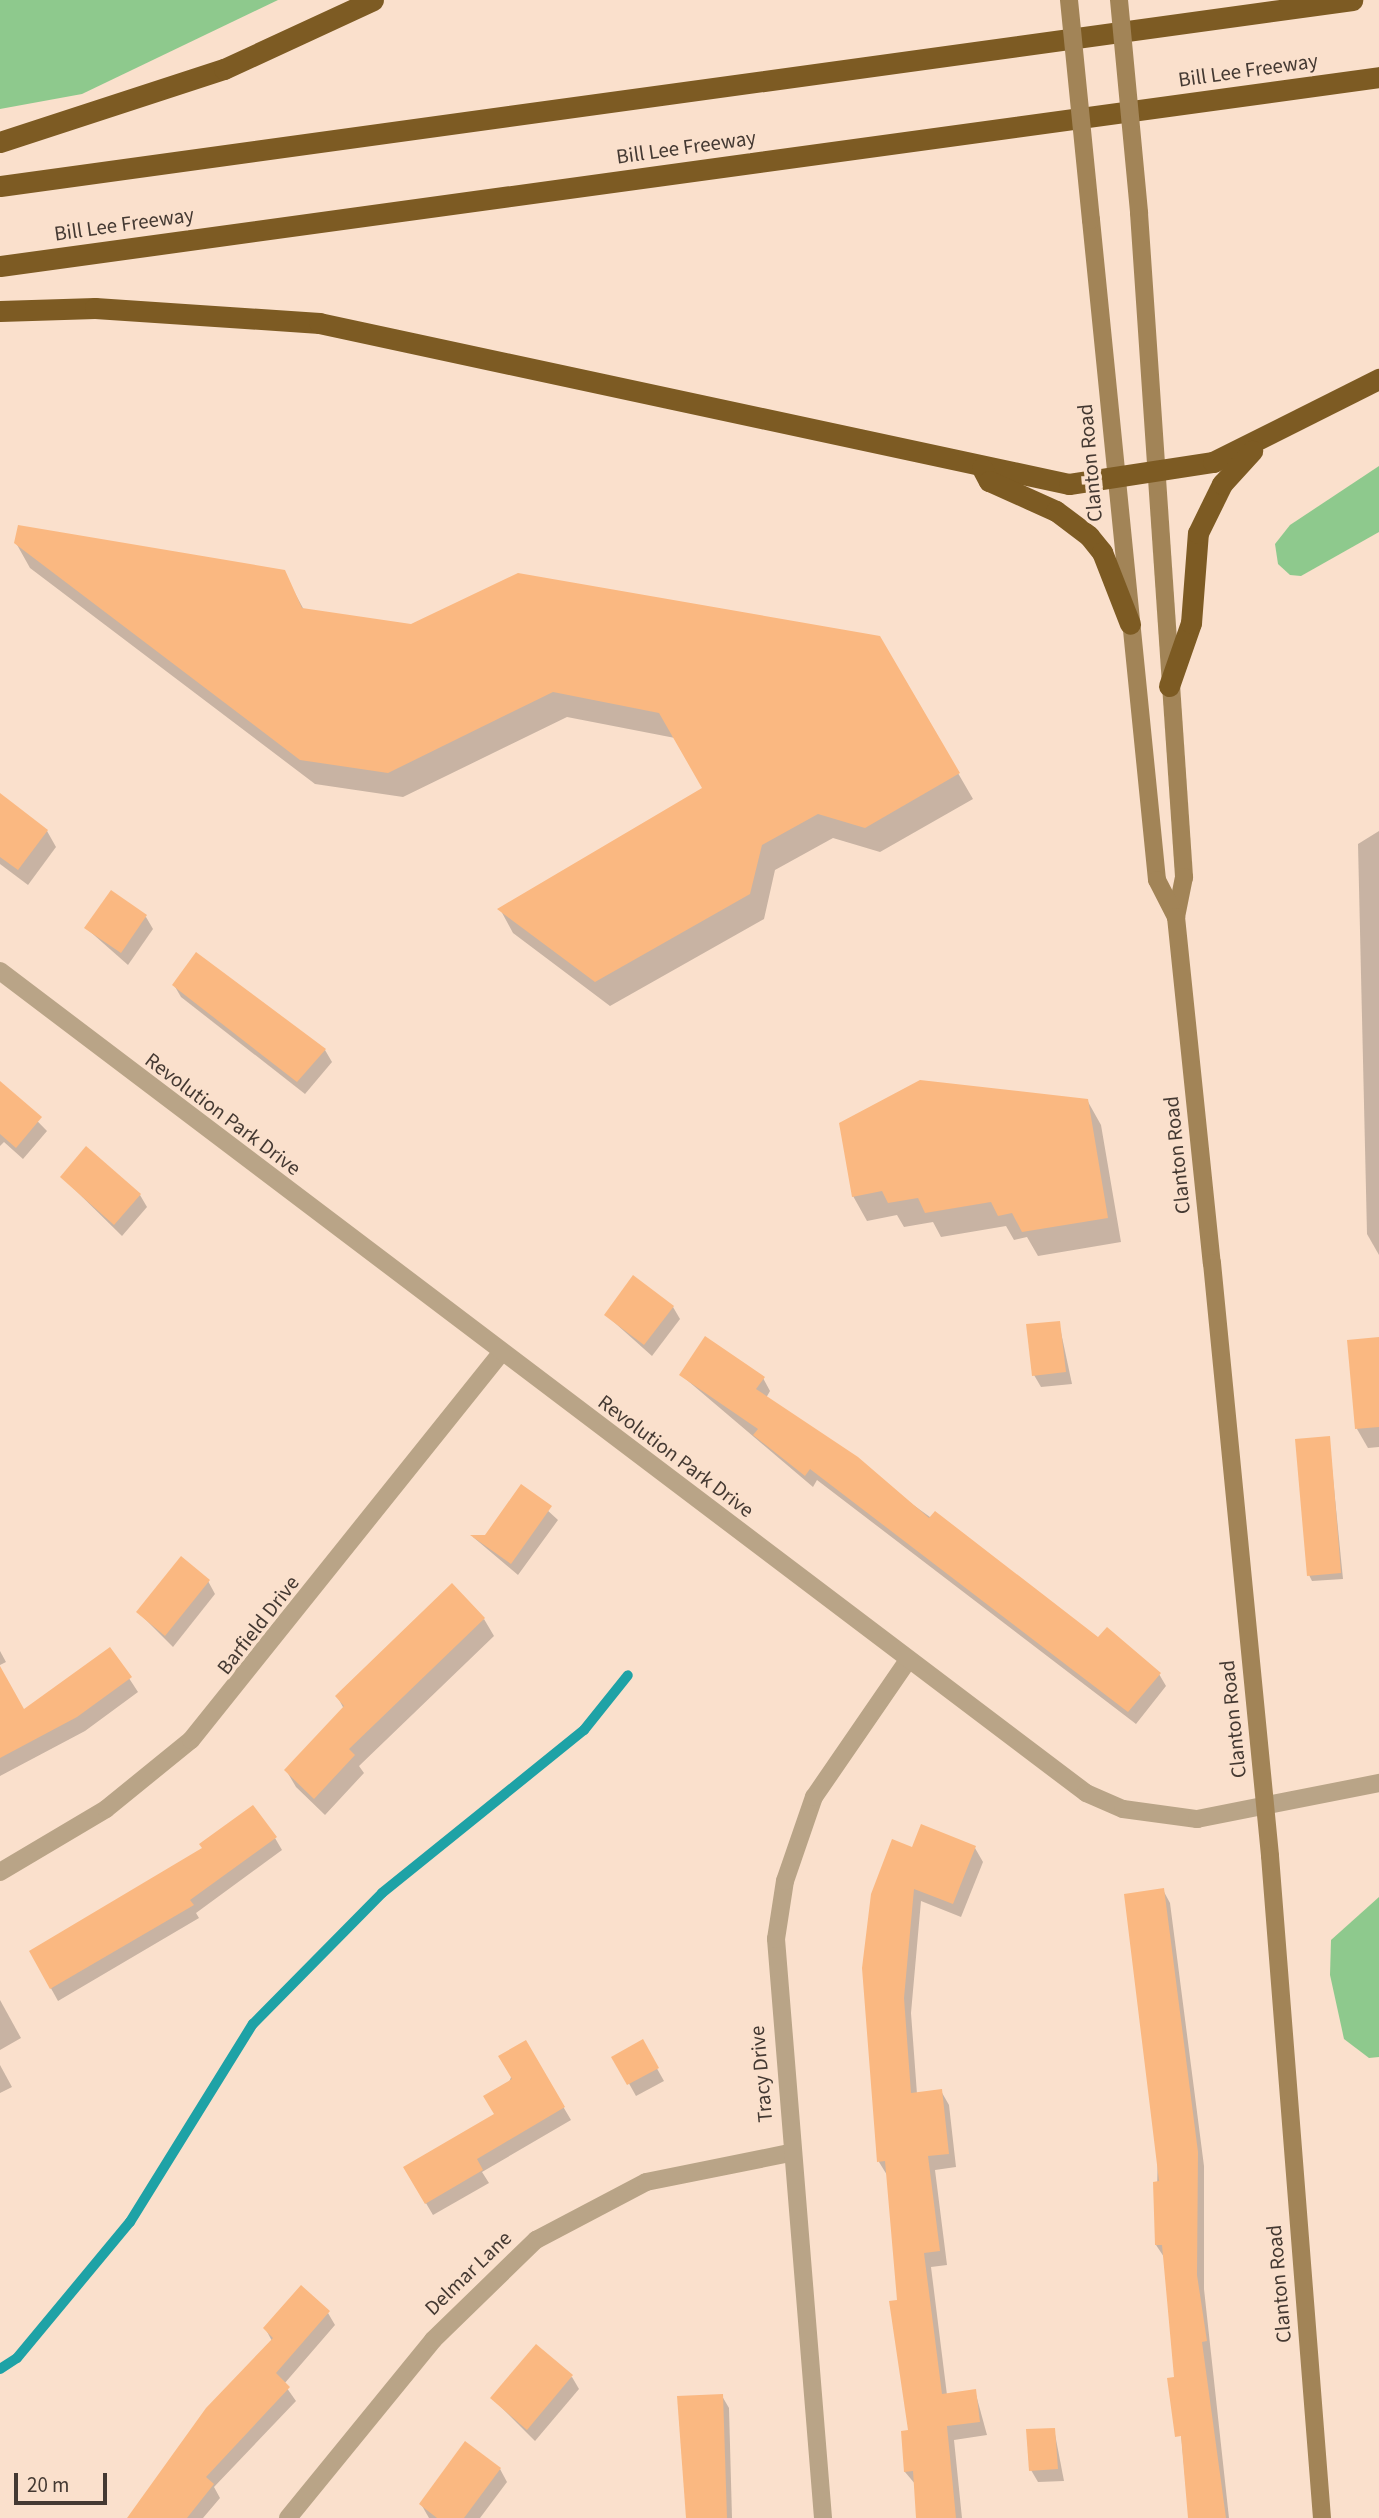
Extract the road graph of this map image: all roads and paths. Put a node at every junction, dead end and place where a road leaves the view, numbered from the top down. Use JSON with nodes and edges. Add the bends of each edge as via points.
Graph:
{"nodes":[{"id":1,"x":373,"y":0,"type":"edge"},
{"id":2,"x":1069,"y":0,"type":"edge"},
{"id":3,"x":1119,"y":0,"type":"edge"},
{"id":4,"x":1352,"y":0,"type":"edge"},
{"id":5,"x":1379,"y":77,"type":"edge"},
{"id":6,"x":0,"y":142,"type":"edge"},
{"id":7,"x":0,"y":186,"type":"edge"},
{"id":8,"x":0,"y":266,"type":"edge"},
{"id":9,"x":0,"y":311,"type":"edge"},
{"id":10,"x":1379,"y":379,"type":"edge"},
{"id":11,"x":1265,"y":440,"type":"junction"},
{"id":12,"x":982,"y":468,"type":"junction"},
{"id":13,"x":1154,"y":475,"type":"junction"},
{"id":14,"x":1114,"y":481,"type":"junction"},
{"id":15,"x":1129,"y":624,"type":"junction"},
{"id":16,"x":1169,"y":687,"type":"junction"},
{"id":17,"x":1176,"y":917,"type":"junction"},
{"id":18,"x":0,"y":971,"type":"edge"},
{"id":19,"x":501,"y":1353,"type":"junction"},
{"id":20,"x":908,"y":1660,"type":"junction"},
{"id":21,"x":1379,"y":1783,"type":"edge"},
{"id":22,"x":1264,"y":1806,"type":"junction"},
{"id":23,"x":0,"y":1871,"type":"edge"},
{"id":24,"x":790,"y":2152,"type":"junction"},
{"id":25,"x":289,"y":2518,"type":"edge"},
{"id":26,"x":823,"y":2518,"type":"edge"},
{"id":27,"x":1322,"y":2518,"type":"edge"}],
"edges":[{"from":1,"to":6,"type":"highway","via":[[224,69]]},
{"from":2,"to":14,"type":"main road","name":"Clanton Road","bridge":true},
{"from":3,"to":13,"type":"main road","name":"Clanton Road","bridge":true,"via":[[1155,406]]},
{"from":4,"to":7,"type":"highway"},
{"from":5,"to":8,"type":"highway","name":"Bill Lee Freeway"},
{"from":9,"to":12,"type":"highway","via":[[95,308],[319,323],[557,370]]},
{"from":10,"to":11,"type":"highway"},
{"from":11,"to":13,"type":"highway","via":[[1213,462]]},
{"from":11,"to":16,"type":"highway","via":[[1222,484],[1198,533],[1191,623]]},
{"from":12,"to":14,"type":"highway","via":[[995,464],[1069,484]]},
{"from":12,"to":15,"type":"highway","via":[[989,481],[1056,511],[1089,537],[1102,552]]},
{"from":13,"to":14,"type":"highway"},
{"from":13,"to":16,"type":"main road","name":"Clanton Road"},
{"from":14,"to":15,"type":"main road","name":"Clanton Road"},
{"from":15,"to":17,"type":"main road","name":"Clanton Road","via":[[1157,880]]},
{"from":16,"to":17,"type":"main road","name":"Clanton Road","via":[[1184,877]]},
{"from":17,"to":22,"type":"main road","name":"Clanton Road"},
{"from":18,"to":19,"type":"street","name":"Revolution Park Drive"},
{"from":19,"to":20,"type":"street","name":"Revolution Park Drive"},
{"from":19,"to":23,"type":"street","name":"Barfield Drive","via":[[191,1740],[106,1810]]},
{"from":20,"to":22,"type":"street","name":"Revolution Park Drive","via":[[1068,1783],[1123,1809],[1196,1819]]},
{"from":20,"to":24,"type":"street","name":"Tracy Drive","via":[[814,1797],[785,1881],[775,1969]]},
{"from":21,"to":22,"type":"street","name":"Revolution Park Drive"},
{"from":22,"to":27,"type":"main road","name":"Clanton Road"},
{"from":24,"to":25,"type":"street","name":"Delmar Lane","via":[[646,2182],[536,2240],[433,2340]]},
{"from":24,"to":26,"type":"street","name":"Tracy Drive"}]}
